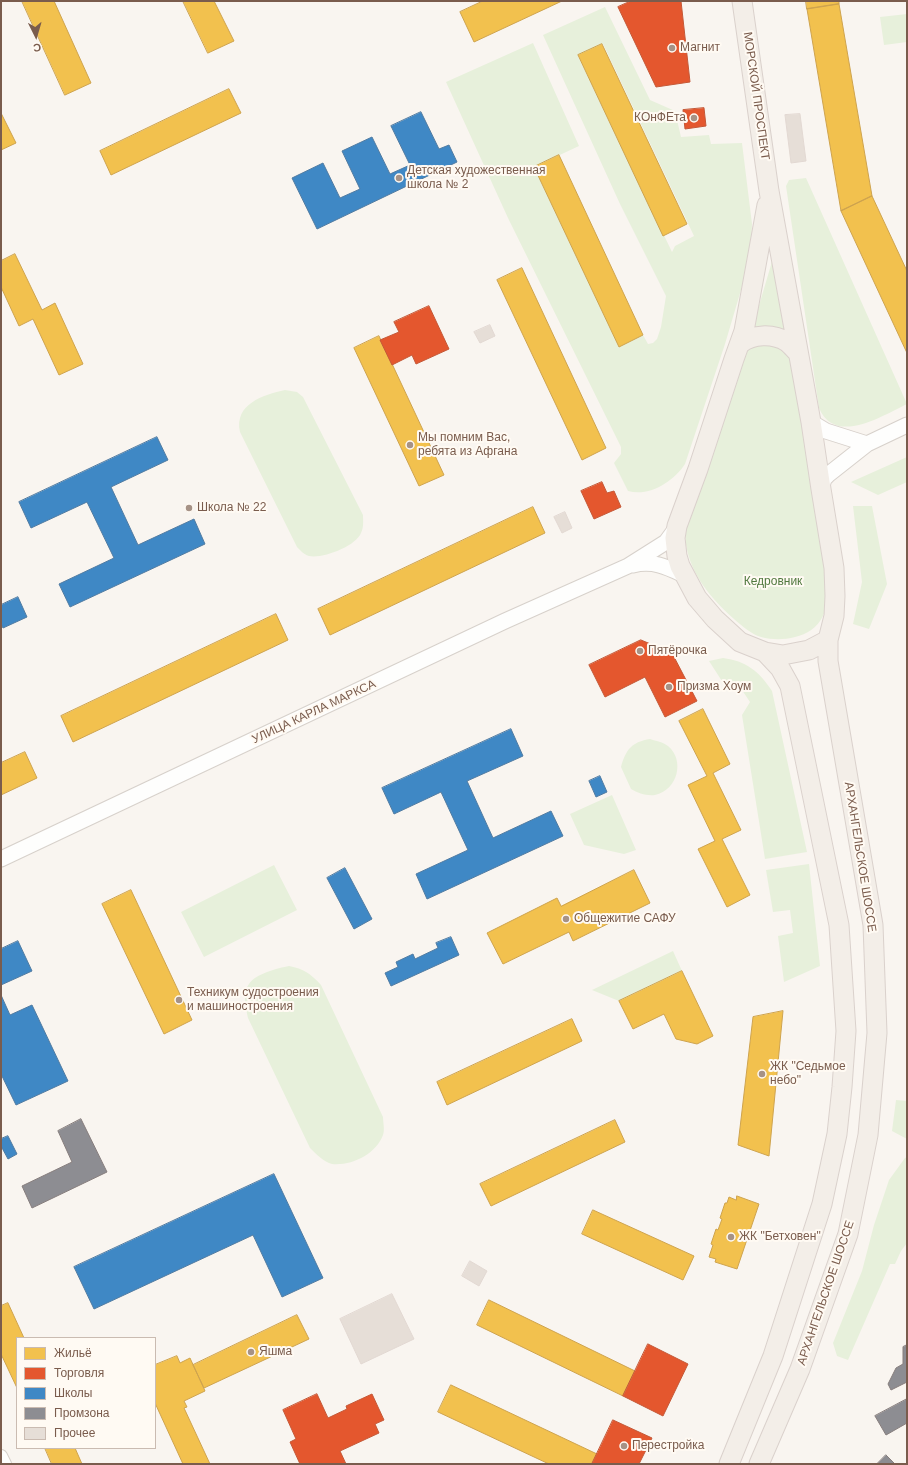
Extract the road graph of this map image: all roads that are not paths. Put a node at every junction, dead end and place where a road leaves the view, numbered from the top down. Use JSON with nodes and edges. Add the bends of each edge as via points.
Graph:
{"nodes":[{"id":1,"x":742,"y":1,"type":"edge"},
{"id":2,"x":770,"y":191,"type":"junction"},
{"id":3,"x":740,"y":344,"type":"junction"},
{"id":4,"x":798,"y":354,"type":"junction"},
{"id":5,"x":811,"y":422,"type":"junction"},
{"id":6,"x":907,"y":425,"type":"edge"},
{"id":7,"x":867,"y":444,"type":"junction"},
{"id":8,"x":820,"y":490,"type":"junction"},
{"id":9,"x":677,"y":526,"type":"junction"},
{"id":10,"x":628,"y":566,"type":"junction"},
{"id":11,"x":684,"y":575,"type":"junction"},
{"id":12,"x":828,"y":640,"type":"junction"},
{"id":13,"x":765,"y":652,"type":"junction"},
{"id":14,"x":1,"y":859,"type":"edge"},
{"id":15,"x":1,"y":1456,"type":"edge"},
{"id":16,"x":5,"y":1464,"type":"edge"},
{"id":17,"x":729,"y":1464,"type":"edge"},
{"id":18,"x":759,"y":1464,"type":"edge"}],
"edges":[{"from":1,"to":2,"type":"main road","name":"МОРСКОЙ ПРОСПЕКТ"},
{"from":2,"to":3,"type":"main road"},
{"from":2,"to":4,"type":"main road","name":"МОРСКОЙ ПРОСПЕКТ"},
{"from":3,"to":4,"type":"main road","via":[[752,337],[769,337],[786,341]]},
{"from":3,"to":9,"type":"main road"},
{"from":4,"to":5,"type":"main road","name":"МОРСКОЙ ПРОСПЕКТ"},
{"from":5,"to":7,"type":"street","via":[[826,431]]},
{"from":5,"to":8,"type":"main road","name":"АРХАНГЕЛЬСКОЕ ШОССЕ"},
{"from":6,"to":7,"type":"street"},
{"from":7,"to":8,"type":"street","via":[[829,474]]},
{"from":8,"to":12,"type":"main road","name":"АРХАНГЕЛЬСКОЕ ШОССЕ","via":[[834,568],[834,616]]},
{"from":9,"to":10,"type":"street","via":[[666,542]]},
{"from":9,"to":11,"type":"main road","via":[[677,556]]},
{"from":10,"to":11,"type":"street","via":[[640,563],[656,564]]},
{"from":10,"to":14,"type":"street","name":"УЛИЦА КАРЛА МАРКСА","via":[[499,624]]},
{"from":11,"to":13,"type":"main road","via":[[697,598],[715,619],[740,642]]},
{"from":12,"to":13,"type":"main road","via":[[809,650],[796,653]]},
{"from":12,"to":18,"type":"main road","name":"АРХАНГЕЛЬСКОЕ ШОССЕ","via":[[828,661],[873,924],[877,1033],[868,1135],[848,1234],[800,1369]]},
{"from":13,"to":17,"type":"main road","via":[[780,668],[790,686],[838,925],[846,1031],[837,1134],[822,1204],[773,1356]]},
{"from":15,"to":16,"type":"street"}]}
